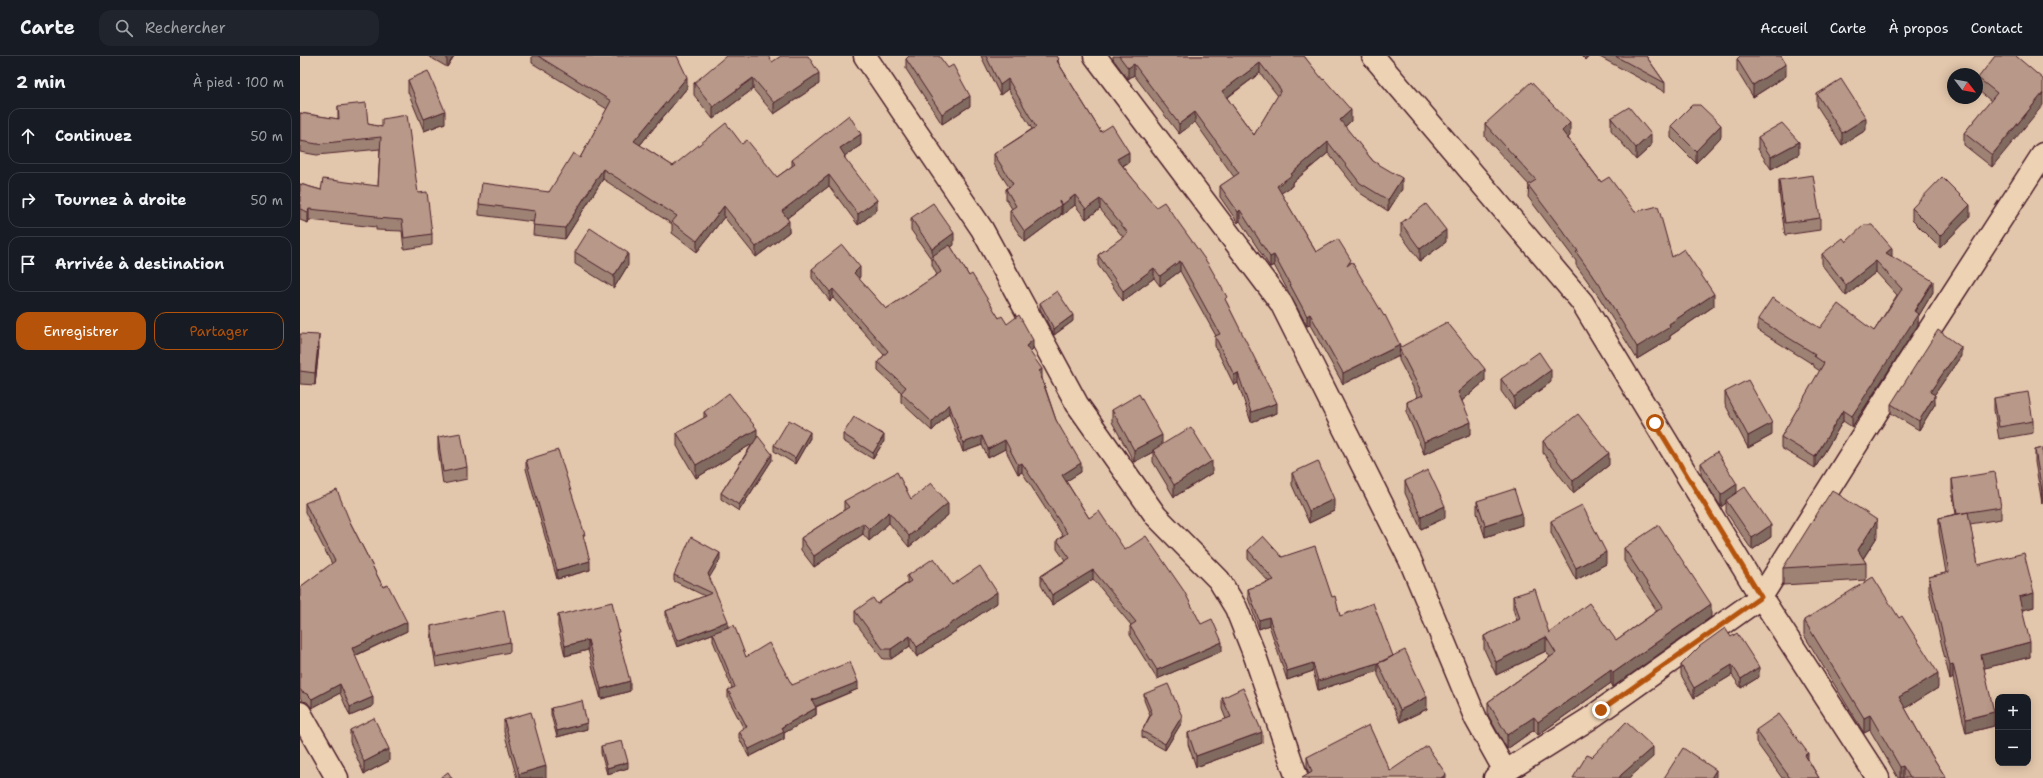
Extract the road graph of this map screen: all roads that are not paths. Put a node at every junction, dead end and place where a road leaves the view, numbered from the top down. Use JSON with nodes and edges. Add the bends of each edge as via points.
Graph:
{"nodes":[{"id":1,"x":865,"y":56,"type":"edge"},
{"id":2,"x":1095,"y":56,"type":"edge"},
{"id":3,"x":1373,"y":56,"type":"edge"},
{"id":4,"x":2043,"y":154,"type":"edge"},
{"id":5,"x":1761,"y":597,"type":"junction"},
{"id":6,"x":300,"y":713,"type":"edge"},
{"id":7,"x":1508,"y":776,"type":"edge"},
{"id":8,"x":337,"y":778,"type":"edge"},
{"id":9,"x":1297,"y":778,"type":"edge"},
{"id":10,"x":1878,"y":778,"type":"edge"}],
"edges":[{"from":1,"to":9,"type":"street","via":[[982,229],[1077,404],[1156,516],[1219,580],[1236,608]]},
{"from":2,"to":7,"type":"street","via":[[1281,303],[1410,560],[1476,719]]},
{"from":3,"to":5,"type":"street","via":[[1582,302]]},
{"from":4,"to":5,"type":"street"},
{"from":5,"to":7,"type":"street"},
{"from":5,"to":10,"type":"street"},
{"from":6,"to":8,"type":"street"}]}
